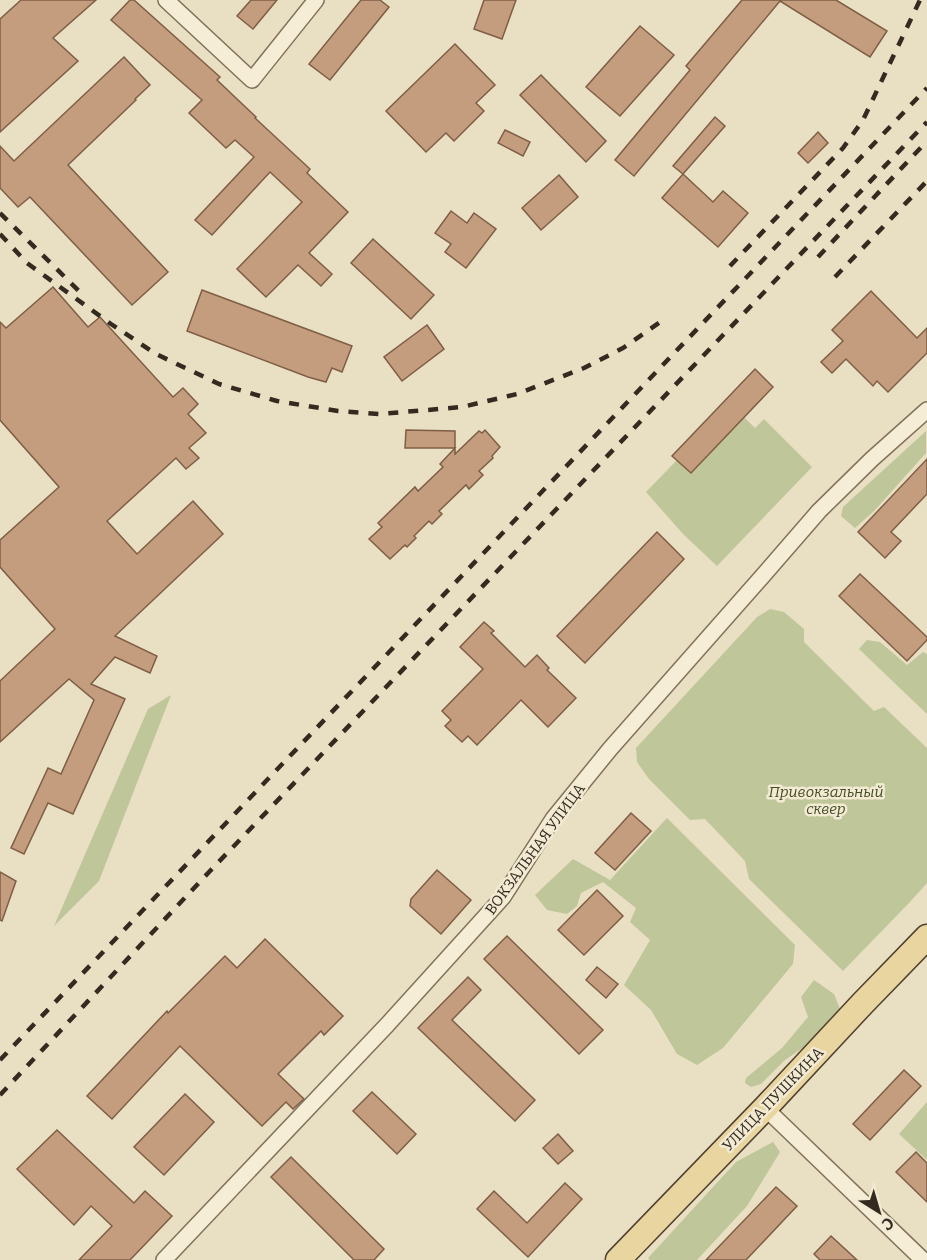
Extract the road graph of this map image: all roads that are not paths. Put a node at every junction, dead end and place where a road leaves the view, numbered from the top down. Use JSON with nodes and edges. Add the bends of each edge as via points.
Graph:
{"nodes":[{"id":1,"x":166,"y":0,"type":"edge"},
{"id":2,"x":316,"y":0,"type":"edge"},
{"id":3,"x":927,"y":410,"type":"edge"},
{"id":4,"x":927,"y":937,"type":"edge"},
{"id":5,"x":765,"y":1108,"type":"junction"},
{"id":6,"x":164,"y":1260,"type":"edge"},
{"id":7,"x":618,"y":1260,"type":"edge"},
{"id":8,"x":923,"y":1260,"type":"edge"}],
"edges":[{"from":1,"to":2,"type":"street","via":[[252,80]]},
{"from":3,"to":6,"type":"street","name":"ВОКЗАЛЬНАЯ УЛИЦА","via":[[819,511],[553,819],[503,897]]},
{"from":4,"to":5,"type":"main road","name":"УЛИЦА ПУШКИНА"},
{"from":5,"to":7,"type":"main road","name":"УЛИЦА ПУШКИНА"},
{"from":5,"to":8,"type":"street"}]}
